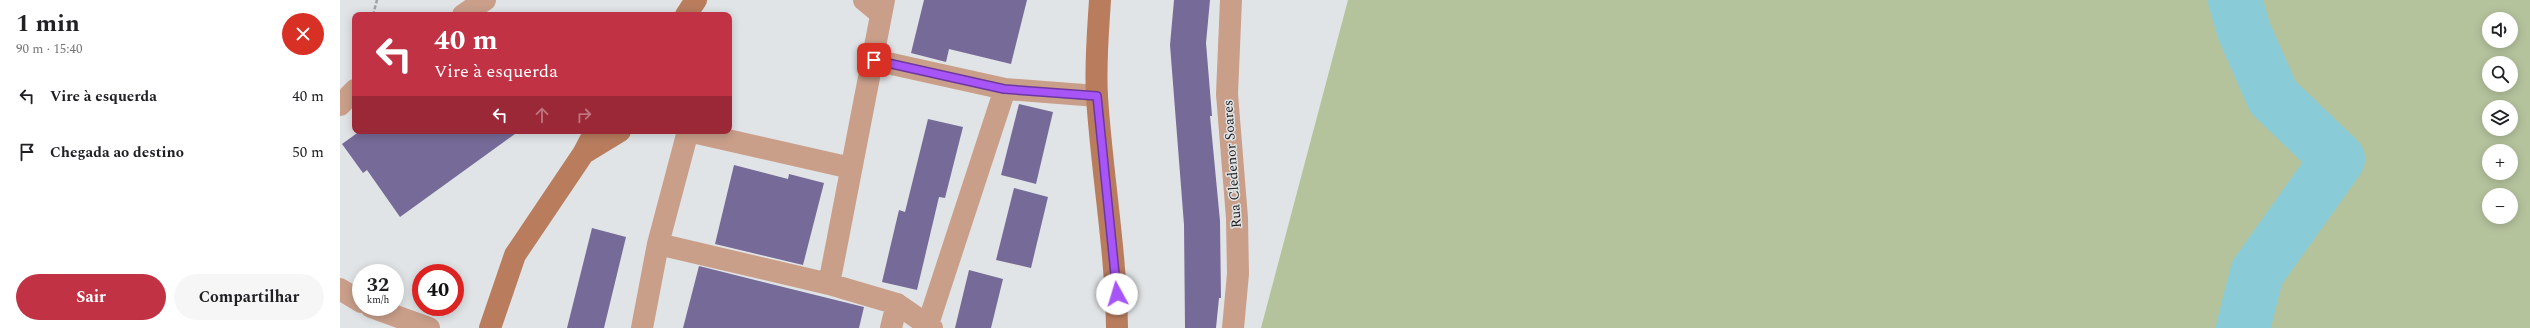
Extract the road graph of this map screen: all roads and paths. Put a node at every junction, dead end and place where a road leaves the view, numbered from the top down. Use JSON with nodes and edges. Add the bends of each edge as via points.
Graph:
{"nodes":[{"id":1,"x":377,"y":0,"type":"edge"},
{"id":2,"x":485,"y":0,"type":"edge"},
{"id":3,"x":696,"y":0,"type":"edge"},
{"id":4,"x":864,"y":0,"type":"edge"},
{"id":5,"x":1100,"y":0,"type":"edge"},
{"id":6,"x":1231,"y":0,"type":"edge"},
{"id":7,"x":883,"y":7,"type":"edge"},
{"id":8,"x":374,"y":12,"type":"edge"},
{"id":9,"x":467,"y":12,"type":"edge"},
{"id":10,"x":688,"y":12,"type":"edge"},
{"id":11,"x":874,"y":60,"type":"junction"},
{"id":12,"x":1004,"y":89,"type":"junction"},
{"id":13,"x":352,"y":93,"type":"edge"},
{"id":14,"x":1097,"y":96,"type":"junction"},
{"id":15,"x":340,"y":105,"type":"edge"},
{"id":16,"x":593,"y":134,"type":"edge"},
{"id":17,"x":615,"y":134,"type":"edge"},
{"id":18,"x":687,"y":134,"type":"edge"},
{"id":19,"x":701,"y":134,"type":"edge"},
{"id":20,"x":583,"y":154,"type":"junction"},
{"id":21,"x":851,"y":168,"type":"junction"},
{"id":22,"x":658,"y":244,"type":"junction"},
{"id":23,"x":829,"y":284,"type":"junction"},
{"id":24,"x":340,"y":289,"type":"edge"},
{"id":25,"x":352,"y":296,"type":"edge"},
{"id":26,"x":897,"y":304,"type":"junction"},
{"id":27,"x":394,"y":316,"type":"edge"},
{"id":28,"x":930,"y":326,"type":"edge"},
{"id":29,"x":425,"y":328,"type":"edge"},
{"id":30,"x":490,"y":328,"type":"edge"},
{"id":31,"x":642,"y":328,"type":"edge"},
{"id":32,"x":890,"y":328,"type":"edge"},
{"id":33,"x":1117,"y":328,"type":"edge"},
{"id":34,"x":1233,"y":328,"type":"edge"}],
"edges":[{"from":1,"to":8,"type":"path"},
{"from":2,"to":9,"type":"street"},
{"from":3,"to":10,"type":"street"},
{"from":4,"to":7,"type":"street"},
{"from":5,"to":14,"type":"street"},
{"from":6,"to":34,"type":"street","name":"Rua Cledenor Soares","via":[[1227,94],[1237,218],[1238,274]]},
{"from":7,"to":11,"type":"street"},
{"from":11,"to":12,"type":"street"},
{"from":11,"to":21,"type":"street"},
{"from":12,"to":14,"type":"street"},
{"from":12,"to":28,"type":"street"},
{"from":13,"to":15,"type":"street"},
{"from":14,"to":33,"type":"street","via":[[1117,294]]},
{"from":16,"to":20,"type":"street"},
{"from":17,"to":20,"type":"street"},
{"from":18,"to":22,"type":"street"},
{"from":19,"to":21,"type":"street"},
{"from":20,"to":30,"type":"street","via":[[515,255]]},
{"from":21,"to":23,"type":"street"},
{"from":22,"to":23,"type":"street"},
{"from":22,"to":31,"type":"street"},
{"from":23,"to":26,"type":"street"},
{"from":24,"to":25,"type":"street"},
{"from":26,"to":28,"type":"street"},
{"from":26,"to":32,"type":"street"},
{"from":27,"to":29,"type":"street"}]}
